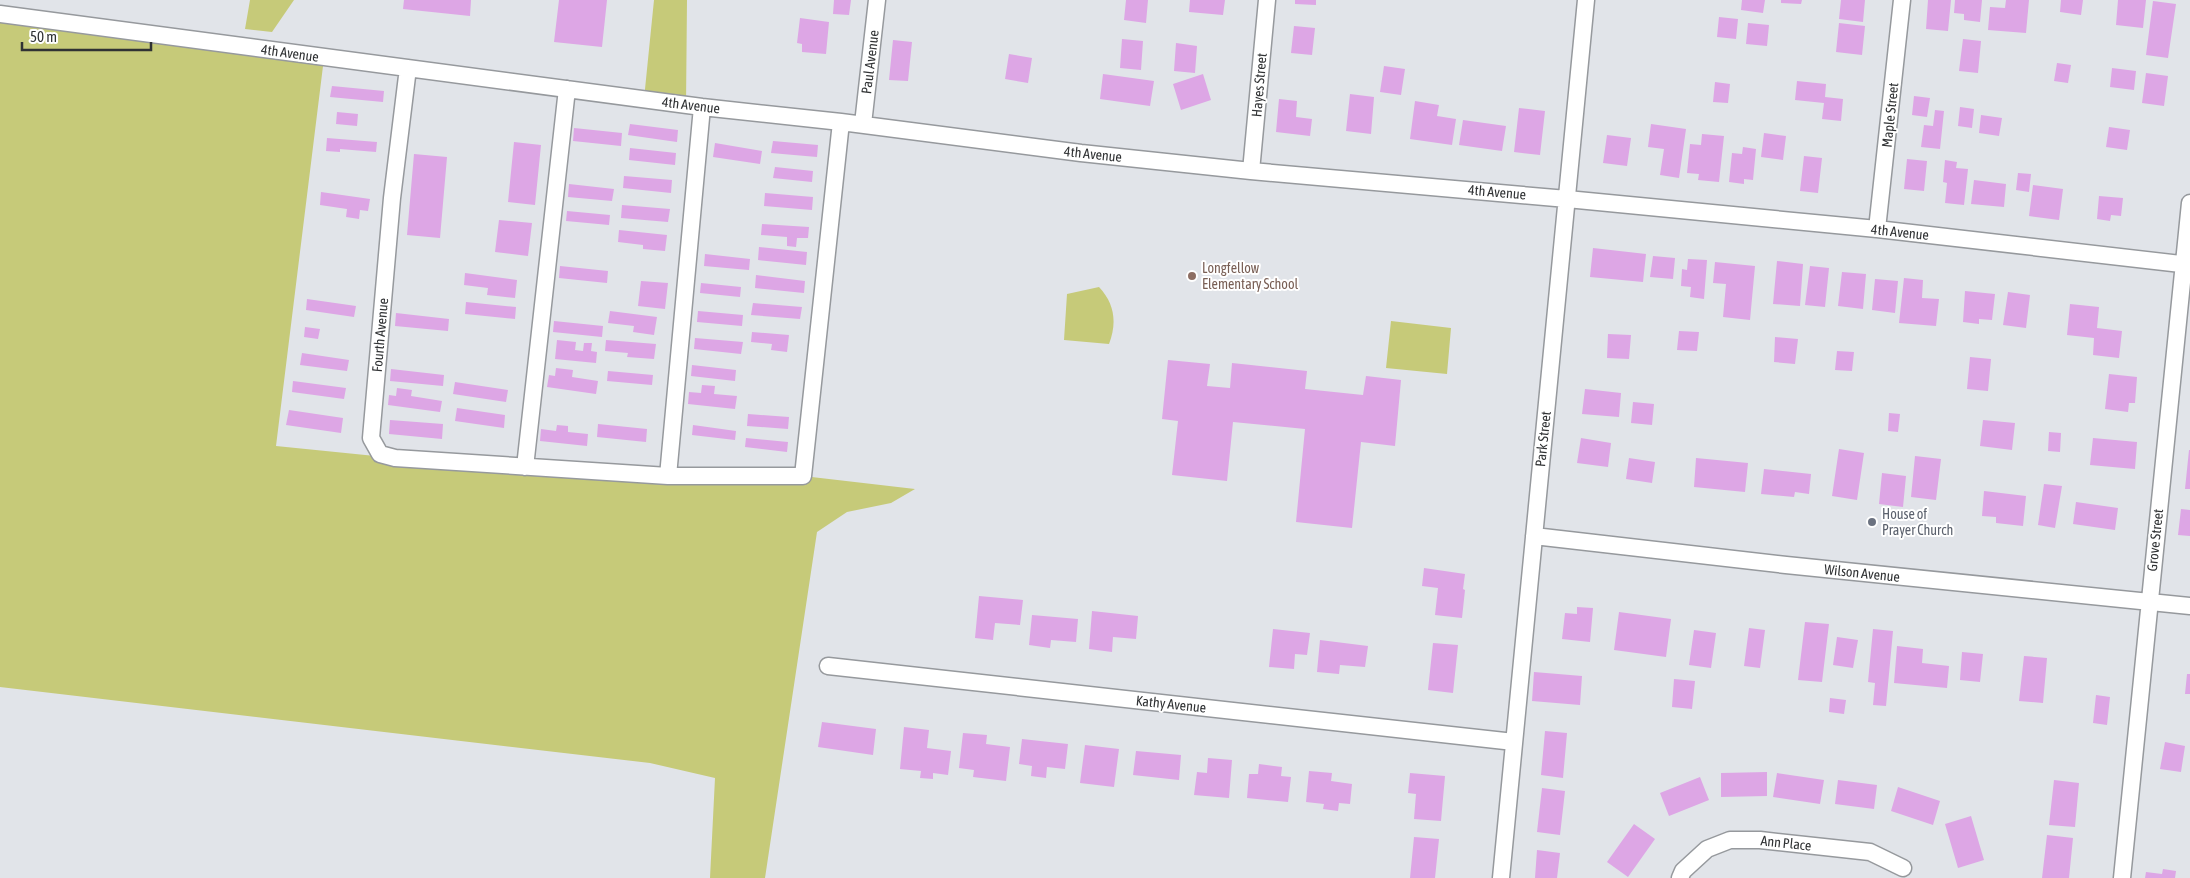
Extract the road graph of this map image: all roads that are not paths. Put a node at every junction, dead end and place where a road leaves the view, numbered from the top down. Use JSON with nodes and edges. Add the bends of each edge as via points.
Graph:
{"nodes":[{"id":1,"x":877,"y":0,"type":"edge"},
{"id":2,"x":1267,"y":0,"type":"edge"},
{"id":3,"x":1586,"y":0,"type":"edge"},
{"id":4,"x":1902,"y":0,"type":"edge"},
{"id":5,"x":0,"y":14,"type":"edge"},
{"id":6,"x":408,"y":68,"type":"junction"},
{"id":7,"x":567,"y":89,"type":"junction"},
{"id":8,"x":702,"y":107,"type":"junction"},
{"id":9,"x":841,"y":122,"type":"junction"},
{"id":10,"x":863,"y":124,"type":"junction"},
{"id":11,"x":1251,"y":171,"type":"junction"},
{"id":12,"x":1567,"y":198,"type":"junction"},
{"id":13,"x":2190,"y":203,"type":"edge"},
{"id":14,"x":1877,"y":229,"type":"junction"},
{"id":15,"x":2187,"y":264,"type":"edge"},
{"id":16,"x":525,"y":467,"type":"junction"},
{"id":17,"x":668,"y":476,"type":"junction"},
{"id":18,"x":1534,"y":536,"type":"junction"},
{"id":19,"x":2149,"y":602,"type":"junction"},
{"id":20,"x":2190,"y":606,"type":"edge"},
{"id":21,"x":828,"y":666,"type":"dead end"},
{"id":22,"x":1514,"y":742,"type":"junction"},
{"id":23,"x":1903,"y":868,"type":"dead end"},
{"id":24,"x":1501,"y":878,"type":"edge"},
{"id":25,"x":1680,"y":878,"type":"edge"},
{"id":26,"x":2122,"y":878,"type":"edge"}],
"edges":[{"from":1,"to":10,"type":"street","name":"Paul Avenue"},
{"from":2,"to":11,"type":"street","name":"Hayes Street"},
{"from":3,"to":12,"type":"street","name":"Park Street"},
{"from":4,"to":14,"type":"street","name":"Maple Street"},
{"from":5,"to":6,"type":"street","name":"4th Avenue"},
{"from":6,"to":7,"type":"street","name":"4th Avenue"},
{"from":6,"to":16,"type":"street","name":"Fourth Avenue","via":[[392,198],[371,438],[380,454],[395,458]]},
{"from":7,"to":8,"type":"street","name":"4th Avenue"},
{"from":7,"to":16,"type":"street"},
{"from":8,"to":9,"type":"street","name":"4th Avenue"},
{"from":8,"to":17,"type":"street"},
{"from":9,"to":10,"type":"street","name":"4th Avenue"},
{"from":9,"to":17,"type":"street","name":"Fourth Avenue","via":[[803,476]]},
{"from":10,"to":11,"type":"street","name":"4th Avenue","via":[[1081,153]]},
{"from":11,"to":12,"type":"street","name":"4th Avenue"},
{"from":12,"to":14,"type":"street","name":"4th Avenue"},
{"from":12,"to":18,"type":"street","name":"Park Street"},
{"from":13,"to":15,"type":"street","name":"Grove Street"},
{"from":14,"to":15,"type":"street","name":"4th Avenue"},
{"from":15,"to":19,"type":"street","name":"Grove Street"},
{"from":16,"to":17,"type":"street","name":"Fourth Avenue"},
{"from":18,"to":19,"type":"street","name":"Wilson Avenue"},
{"from":18,"to":22,"type":"street","name":"Park Street"},
{"from":19,"to":20,"type":"street","name":"Wilson Avenue"},
{"from":19,"to":26,"type":"street","name":"Grove Street"},
{"from":21,"to":22,"type":"street","name":"Kathy Avenue"},
{"from":22,"to":24,"type":"street","name":"Park Street"},
{"from":23,"to":25,"type":"street","name":"Ann Place","via":[[1870,852],[1760,840],[1730,840],[1707,849],[1683,870]]}]}
